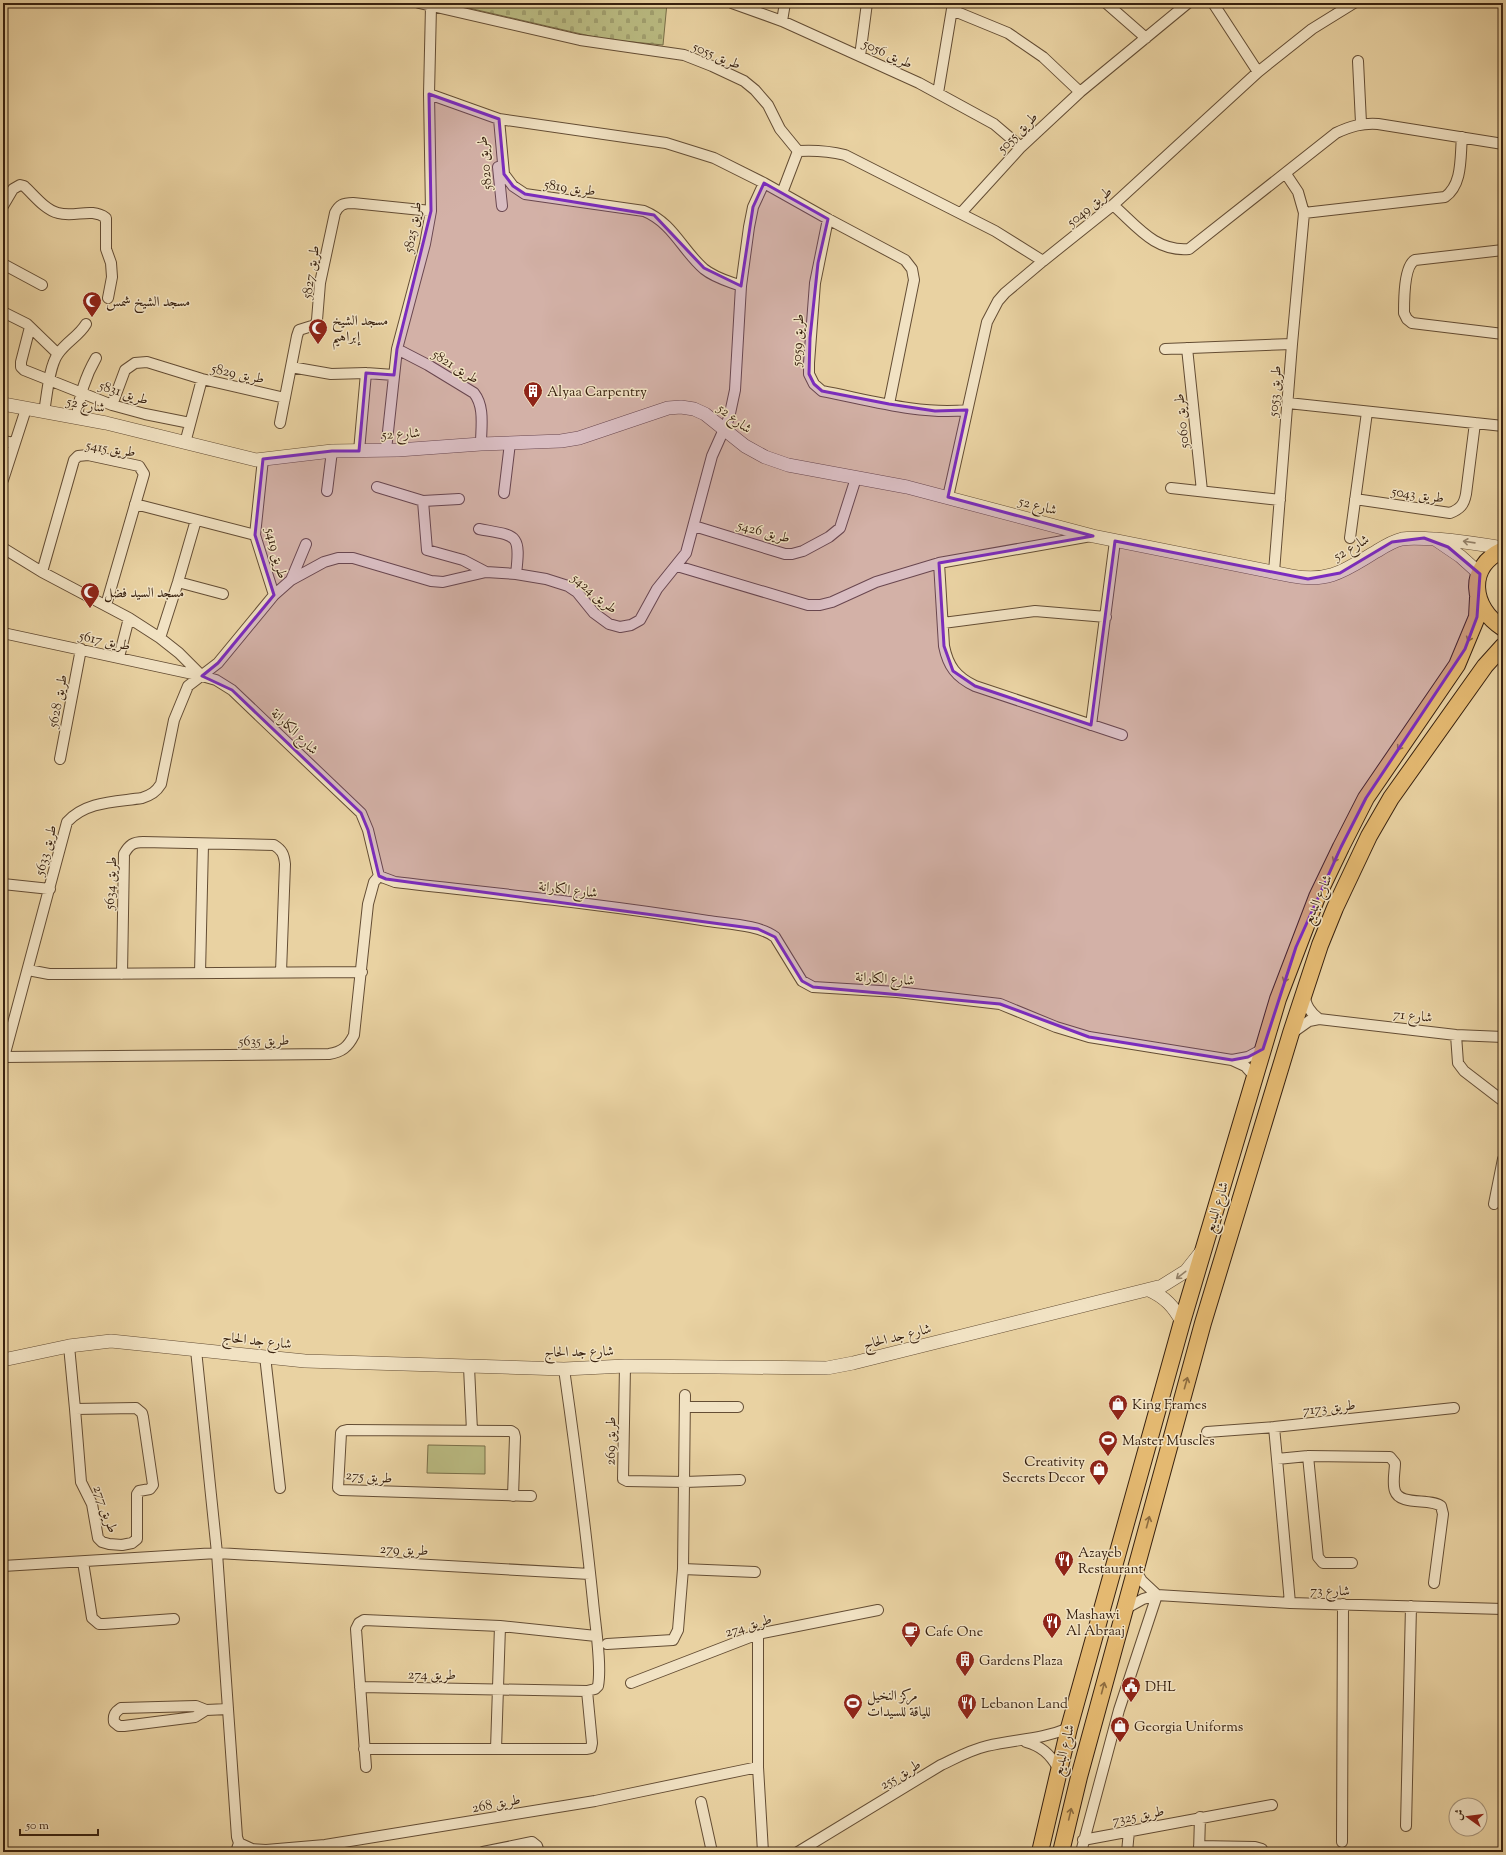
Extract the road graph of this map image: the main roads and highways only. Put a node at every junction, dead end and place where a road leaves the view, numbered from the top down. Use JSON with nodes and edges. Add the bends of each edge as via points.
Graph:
{"nodes":[{"id":1,"x":1503,"y":549,"type":"edge"},
{"id":2,"x":1478,"y":598,"type":"junction"},
{"id":3,"x":1503,"y":628,"type":"edge"},
{"id":4,"x":1503,"y":646,"type":"edge"},
{"id":5,"x":1040,"y":1852,"type":"edge"},
{"id":6,"x":1061,"y":1852,"type":"edge"}],
"edges":[{"from":1,"to":2,"type":"main road","name":"شارع البديع","via":[[1490,558],[1480,574]]},
{"from":2,"to":3,"type":"main road","via":[[1487,616]]},
{"from":2,"to":5,"type":"main road","name":"شارع البديع","one_way":true,"via":[[1477,617],[1457,665],[1375,785],[1340,847],[1296,947],[1254,1077],[1182,1322],[1058,1768]]},
{"from":6,"to":4,"type":"main road","name":"شارع البديع","one_way":true,"via":[[1201,1330],[1304,994],[1336,908],[1369,836],[1391,798],[1485,666]]}]}
